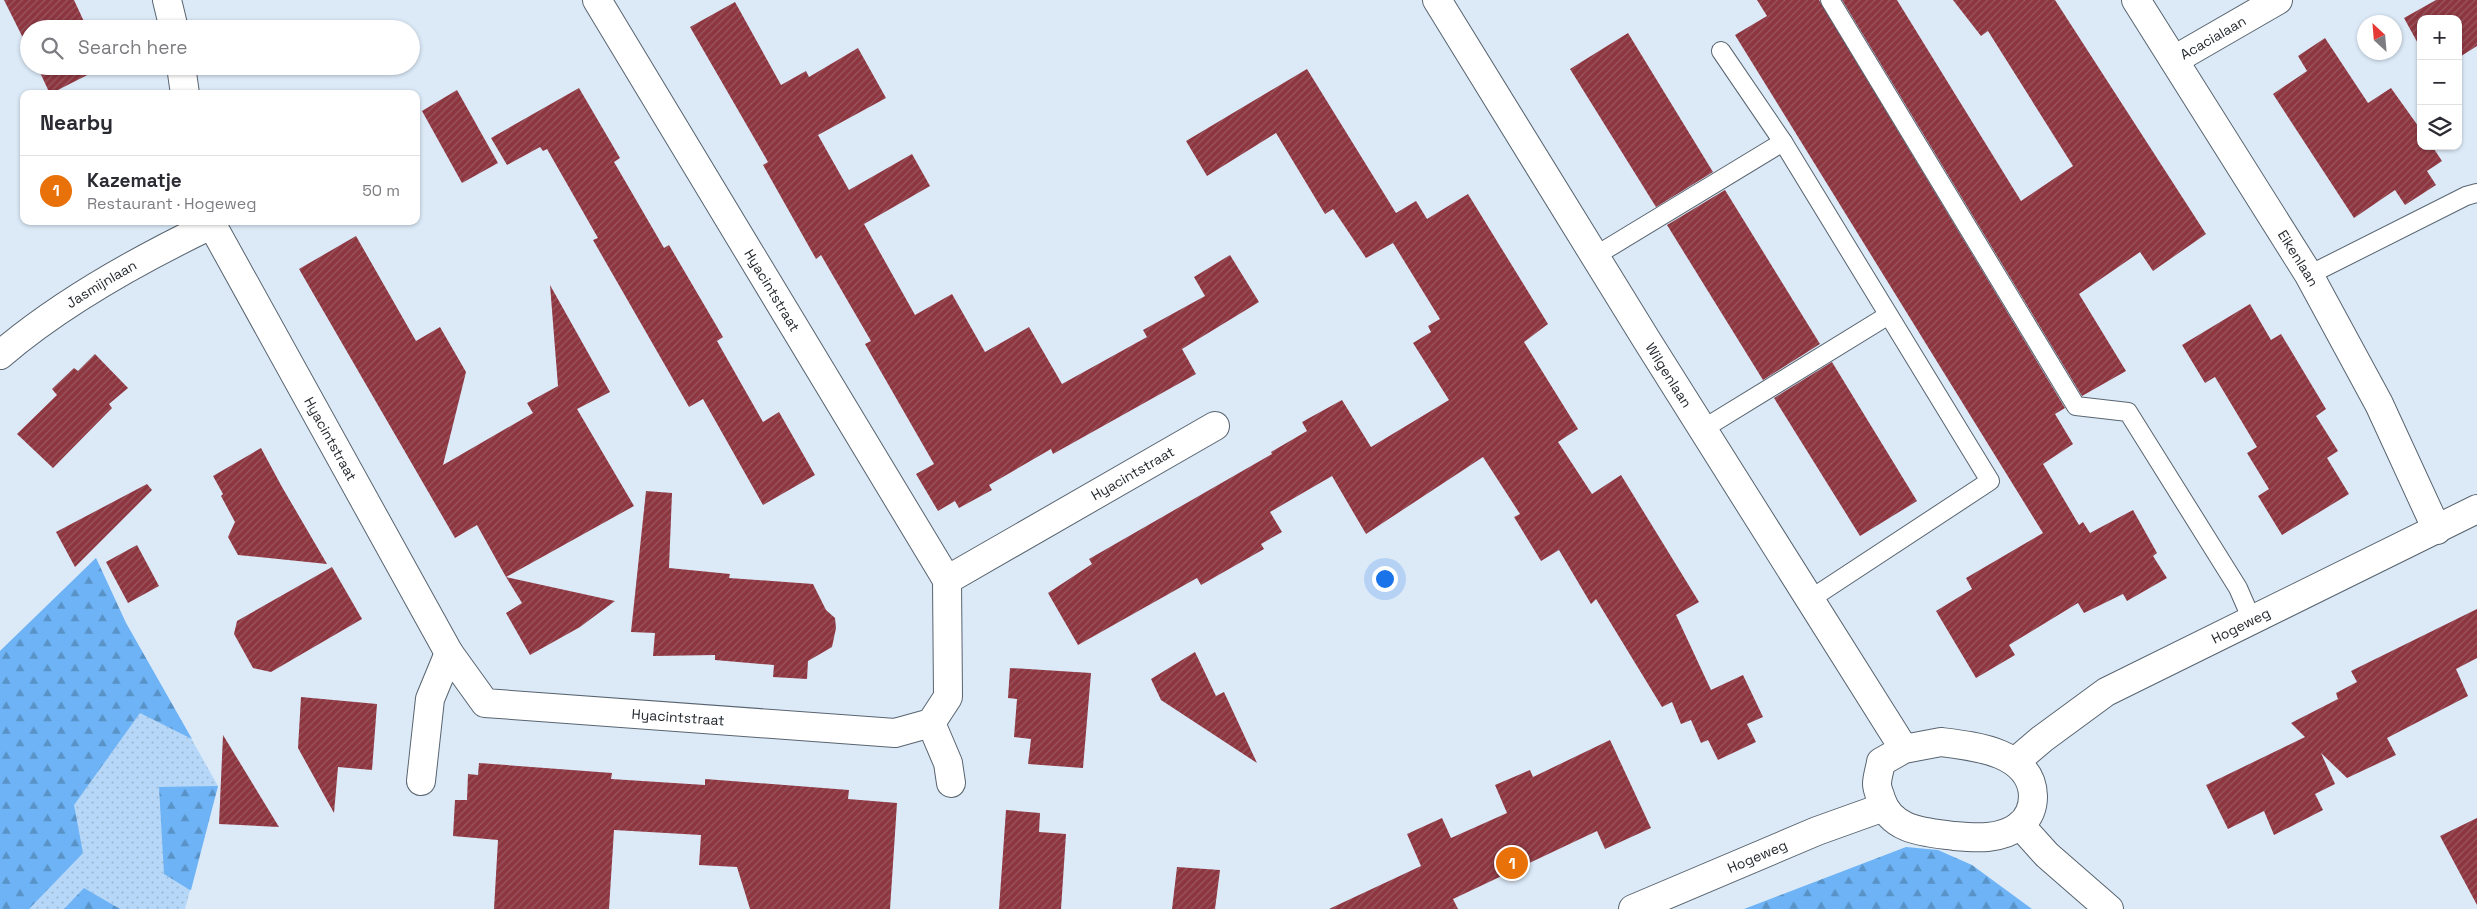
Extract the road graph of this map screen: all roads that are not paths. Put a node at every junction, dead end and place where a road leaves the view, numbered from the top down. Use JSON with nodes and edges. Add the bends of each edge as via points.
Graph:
{"nodes":[{"id":1,"x":167,"y":0,"type":"edge"},
{"id":2,"x":597,"y":0,"type":"edge"},
{"id":3,"x":1437,"y":0,"type":"edge"},
{"id":4,"x":1830,"y":0,"type":"edge"},
{"id":5,"x":2136,"y":0,"type":"edge"},
{"id":6,"x":2278,"y":0,"type":"edge"},
{"id":7,"x":172,"y":20,"type":"edge"},
{"id":8,"x":1721,"y":51,"type":"dead end"},
{"id":9,"x":2174,"y":60,"type":"junction"},
{"id":10,"x":182,"y":75,"type":"edge"},
{"id":11,"x":184,"y":90,"type":"edge"},
{"id":12,"x":1782,"y":142,"type":"junction"},
{"id":13,"x":2477,"y":193,"type":"edge"},
{"id":14,"x":206,"y":225,"type":"edge"},
{"id":15,"x":211,"y":225,"type":"edge"},
{"id":16,"x":1595,"y":256,"type":"junction"},
{"id":17,"x":2309,"y":274,"type":"junction"},
{"id":18,"x":1887,"y":316,"type":"junction"},
{"id":19,"x":0,"y":355,"type":"edge"},
{"id":20,"x":1215,"y":426,"type":"dead end"},
{"id":21,"x":1703,"y":429,"type":"junction"},
{"id":22,"x":2477,"y":509,"type":"edge"},
{"id":23,"x":2437,"y":530,"type":"junction"},
{"id":24,"x":947,"y":580,"type":"junction"},
{"id":25,"x":1809,"y":600,"type":"junction"},
{"id":26,"x":2252,"y":620,"type":"junction"},
{"id":27,"x":449,"y":653,"type":"junction"},
{"id":28,"x":931,"y":723,"type":"junction"},
{"id":29,"x":1904,"y":749,"type":"junction"},
{"id":30,"x":2015,"y":762,"type":"junction"},
{"id":31,"x":421,"y":781,"type":"dead end"},
{"id":32,"x":952,"y":783,"type":"dead end"},
{"id":33,"x":1884,"y":807,"type":"junction"},
{"id":34,"x":2020,"y":825,"type":"junction"},
{"id":35,"x":1633,"y":909,"type":"edge"},
{"id":36,"x":2109,"y":909,"type":"edge"}],
"edges":[{"from":1,"to":7,"type":"street"},
{"from":2,"to":24,"type":"street","name":"Hyacintstraat"},
{"from":3,"to":16,"type":"street","name":"Wilgenlaan"},
{"from":4,"to":26,"type":"lane","via":[[2076,406],[2128,412],[2238,588]]},
{"from":5,"to":9,"type":"street","name":"Eikenlaan"},
{"from":6,"to":9,"type":"street","name":"Acacialaan"},
{"from":8,"to":12,"type":"lane"},
{"from":9,"to":17,"type":"street","name":"Eikenlaan"},
{"from":10,"to":11,"type":"street"},
{"from":12,"to":16,"type":"lane"},
{"from":12,"to":18,"type":"lane"},
{"from":13,"to":17,"type":"lane"},
{"from":14,"to":19,"type":"street","name":"Jasmijnlaan","via":[[97,287],[26,332]]},
{"from":15,"to":27,"type":"street","name":"Hyacintstraat"},
{"from":16,"to":21,"type":"street","name":"Wilgenlaan"},
{"from":17,"to":23,"type":"street","name":"Eikenlaan","via":[[2379,404]]},
{"from":18,"to":21,"type":"lane"},
{"from":18,"to":25,"type":"lane","via":[[1990,481]]},
{"from":20,"to":24,"type":"street","name":"Hyacintstraat"},
{"from":21,"to":25,"type":"street","name":"Wilgenlaan"},
{"from":22,"to":23,"type":"street","name":"Hogeweg"},
{"from":23,"to":26,"type":"street","name":"Hogeweg"},
{"from":24,"to":28,"type":"street","via":[[948,697]]},
{"from":25,"to":29,"type":"street","name":"Wilgenlaan"},
{"from":26,"to":30,"type":"street","name":"Hogeweg","via":[[2106,692]]},
{"from":27,"to":28,"type":"street","name":"Hyacintstraat","via":[[485,703],[895,733]]},
{"from":27,"to":31,"type":"street","via":[[430,700]]},
{"from":28,"to":32,"type":"street","via":[[948,763]]},
{"from":29,"to":30,"type":"street","via":[[1941,742],[1979,747]]},
{"from":29,"to":33,"type":"street","via":[[1881,762],[1877,785]]},
{"from":30,"to":34,"type":"street","via":[[2033,785],[2033,808]]},
{"from":33,"to":34,"type":"street","via":[[1900,824],[1918,832],[1973,838],[1999,836]]},
{"from":33,"to":35,"type":"street","name":"Hogeweg","via":[[1817,831]]},
{"from":34,"to":36,"type":"street","via":[[2047,855]]}]}
